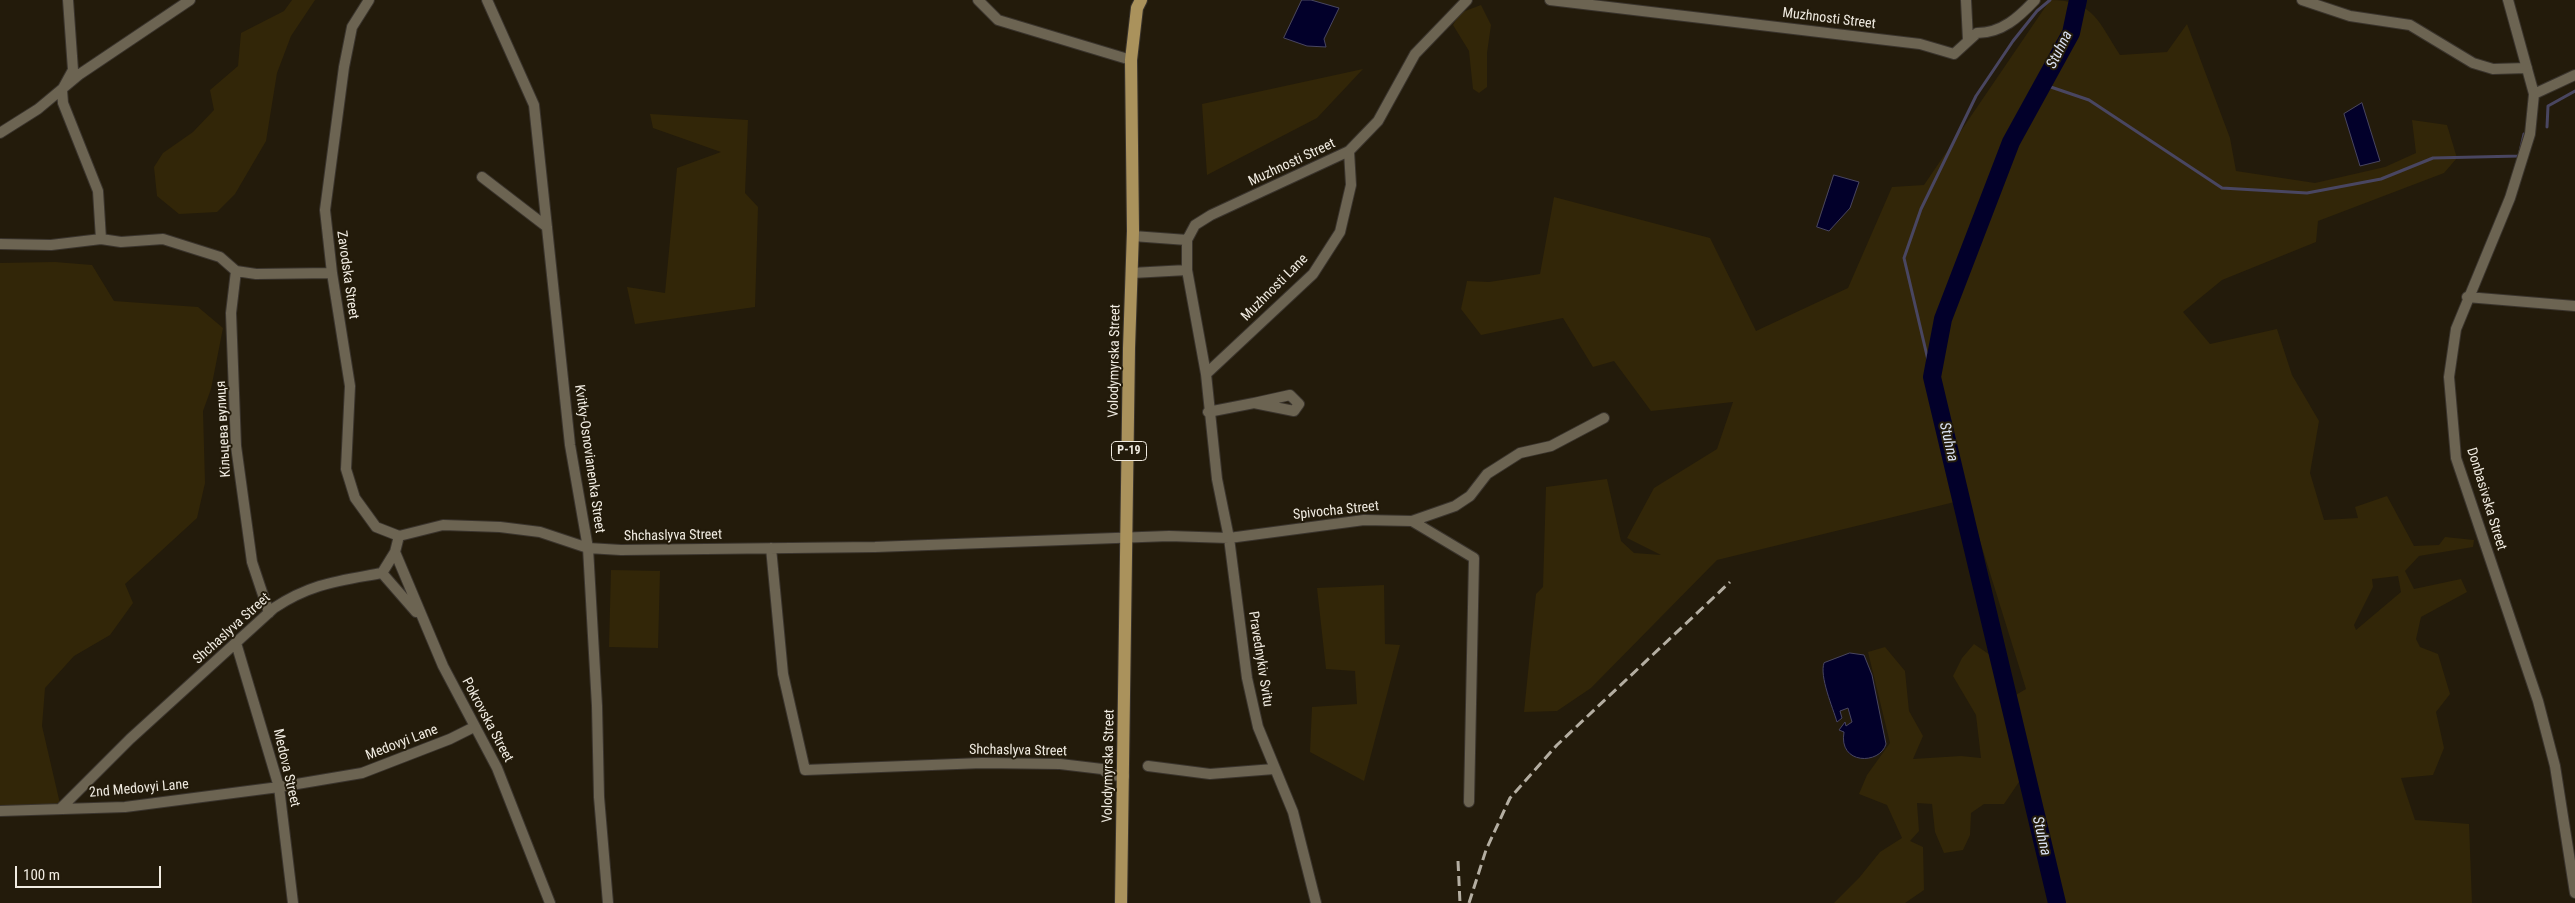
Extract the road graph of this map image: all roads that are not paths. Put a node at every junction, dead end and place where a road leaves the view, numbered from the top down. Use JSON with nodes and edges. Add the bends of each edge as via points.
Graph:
{"nodes":[{"id":1,"x":68,"y":0,"type":"edge"},
{"id":2,"x":190,"y":0,"type":"edge"},
{"id":3,"x":369,"y":0,"type":"edge"},
{"id":4,"x":487,"y":0,"type":"edge"},
{"id":5,"x":978,"y":0,"type":"edge"},
{"id":6,"x":1140,"y":0,"type":"edge"},
{"id":7,"x":1467,"y":0,"type":"edge"},
{"id":8,"x":1550,"y":0,"type":"edge"},
{"id":9,"x":1966,"y":0,"type":"edge"},
{"id":10,"x":2035,"y":0,"type":"edge"},
{"id":11,"x":2302,"y":0,"type":"edge"},
{"id":12,"x":2508,"y":0,"type":"edge"},
{"id":13,"x":1968,"y":40,"type":"junction"},
{"id":14,"x":1131,"y":60,"type":"junction"},
{"id":15,"x":2528,"y":68,"type":"junction"},
{"id":16,"x":2575,"y":75,"type":"edge"},
{"id":17,"x":62,"y":90,"type":"junction"},
{"id":18,"x":2534,"y":94,"type":"junction"},
{"id":19,"x":0,"y":133,"type":"edge"},
{"id":20,"x":1349,"y":151,"type":"junction"},
{"id":21,"x":482,"y":177,"type":"dead end"},
{"id":22,"x":547,"y":227,"type":"junction"},
{"id":23,"x":1133,"y":236,"type":"junction"},
{"id":24,"x":101,"y":239,"type":"junction"},
{"id":25,"x":1187,"y":240,"type":"junction"},
{"id":26,"x":0,"y":244,"type":"edge"},
{"id":27,"x":1187,"y":270,"type":"junction"},
{"id":28,"x":236,"y":271,"type":"junction"},
{"id":29,"x":332,"y":273,"type":"junction"},
{"id":30,"x":1132,"y":274,"type":"junction"},
{"id":31,"x":2467,"y":297,"type":"junction"},
{"id":32,"x":2575,"y":306,"type":"edge"},
{"id":33,"x":1206,"y":374,"type":"junction"},
{"id":34,"x":1254,"y":403,"type":"dead end"},
{"id":35,"x":1208,"y":412,"type":"junction"},
{"id":36,"x":1604,"y":418,"type":"dead end"},
{"id":37,"x":1412,"y":521,"type":"junction"},
{"id":38,"x":399,"y":536,"type":"junction"},
{"id":39,"x":1127,"y":538,"type":"junction"},
{"id":40,"x":1229,"y":538,"type":"junction"},
{"id":41,"x":588,"y":548,"type":"junction"},
{"id":42,"x":771,"y":548,"type":"junction"},
{"id":43,"x":395,"y":552,"type":"junction"},
{"id":44,"x":382,"y":573,"type":"junction"},
{"id":45,"x":269,"y":613,"type":"junction"},
{"id":46,"x":422,"y":619,"type":"junction"},
{"id":47,"x":236,"y":643,"type":"junction"},
{"id":48,"x":474,"y":727,"type":"junction"},
{"id":49,"x":1148,"y":766,"type":"dead end"},
{"id":50,"x":1274,"y":769,"type":"junction"},
{"id":51,"x":1124,"y":776,"type":"junction"},
{"id":52,"x":279,"y":787,"type":"junction"},
{"id":53,"x":1469,"y":802,"type":"dead end"},
{"id":54,"x":61,"y":808,"type":"junction"},
{"id":55,"x":0,"y":811,"type":"edge"},
{"id":56,"x":2575,"y":893,"type":"edge"},
{"id":57,"x":293,"y":903,"type":"edge"},
{"id":58,"x":550,"y":903,"type":"edge"},
{"id":59,"x":608,"y":903,"type":"edge"},
{"id":60,"x":1121,"y":903,"type":"edge"},
{"id":61,"x":1316,"y":903,"type":"edge"}],
"edges":[{"from":1,"to":17,"type":"street","via":[[73,70]]},
{"from":2,"to":17,"type":"street","via":[[80,74]]},
{"from":3,"to":29,"type":"street","name":"Zavodska Street","via":[[352,27],[331,158],[325,210]]},
{"from":4,"to":22,"type":"street","name":"Kvitky-Osnovianenka Street","via":[[534,105]]},
{"from":5,"to":14,"type":"street","via":[[998,20]]},
{"from":6,"to":14,"type":"main road","name":"Volodymyrska Street","number":"Р-19"},
{"from":7,"to":20,"type":"street","name":"Muzhnosti Street","via":[[1415,54],[1378,121]]},
{"from":8,"to":13,"type":"street","name":"Muzhnosti Street","via":[[1920,44],[1954,54]]},
{"from":9,"to":13,"type":"street"},
{"from":10,"to":13,"type":"street","via":[[2002,28],[1990,33],[1977,32]]},
{"from":11,"to":15,"type":"street","via":[[2350,16],[2410,25],[2472,63],[2493,69]]},
{"from":12,"to":15,"type":"street","name":"Donbasivska Street"},
{"from":14,"to":23,"type":"main road","name":"Volodymyrska Street","number":"Р-19"},
{"from":15,"to":18,"type":"street","name":"Donbasivska Street"},
{"from":16,"to":18,"type":"street"},
{"from":17,"to":19,"type":"street"},
{"from":17,"to":24,"type":"street","via":[[63,103],[98,191]]},
{"from":18,"to":31,"type":"street","name":"Donbasivska Street","via":[[2530,134],[2510,198]]},
{"from":20,"to":25,"type":"street","name":"Muzhnosti Street","via":[[1211,215],[1196,225]]},
{"from":20,"to":33,"type":"street","name":"Muzhnosti Lane","via":[[1351,185],[1340,232],[1313,274]]},
{"from":21,"to":22,"type":"street"},
{"from":22,"to":41,"type":"street","name":"Kvitky-Osnovianenka Street","via":[[570,445]]},
{"from":23,"to":25,"type":"street"},
{"from":23,"to":30,"type":"main road","name":"Volodymyrska Street","number":"Р-19"},
{"from":24,"to":26,"type":"street","via":[[51,245]]},
{"from":24,"to":28,"type":"street","via":[[121,242],[163,239],[220,257]]},
{"from":25,"to":27,"type":"street","name":"Pravednykiv Svitu"},
{"from":27,"to":30,"type":"street"},
{"from":27,"to":33,"type":"street","name":"Pravednykiv Svitu"},
{"from":28,"to":29,"type":"street","via":[[256,274]]},
{"from":28,"to":45,"type":"street","name":"Кільцева вулиця","via":[[231,313],[236,446],[252,562]]},
{"from":29,"to":38,"type":"street","name":"Zavodska Street","via":[[350,386],[346,469],[355,498],[376,527]]},
{"from":30,"to":39,"type":"main road","name":"Volodymyrska Street","number":"Р-19"},
{"from":31,"to":32,"type":"street"},
{"from":31,"to":56,"type":"street","name":"Donbasivska Street","via":[[2456,329],[2449,377],[2456,458],[2538,701],[2555,766]]},
{"from":33,"to":35,"type":"street","name":"Pravednykiv Svitu"},
{"from":34,"to":35,"type":"street"},
{"from":35,"to":40,"type":"street","name":"Pravednykiv Svitu"},
{"from":36,"to":37,"type":"street","via":[[1551,446],[1520,453],[1487,474],[1470,496],[1455,506]]},
{"from":37,"to":40,"type":"street","name":"Spivocha Street","via":[[1364,520]]},
{"from":37,"to":53,"type":"street","name":"Spivocha Street","via":[[1474,558]]},
{"from":38,"to":41,"type":"street","name":"Shchaslyva Street","via":[[443,525],[500,527],[540,532]]},
{"from":38,"to":43,"type":"street"},
{"from":39,"to":40,"type":"street","name":"Spivocha Street"},
{"from":39,"to":42,"type":"street","name":"Shchaslyva Street"},
{"from":39,"to":51,"type":"main road","name":"Volodymyrska Street","number":"Р-19"},
{"from":40,"to":50,"type":"street","name":"Pravednykiv Svitu","via":[[1247,678],[1258,726]]},
{"from":41,"to":42,"type":"street","name":"Shchaslyva Street"},
{"from":41,"to":59,"type":"street","name":"Kvitky-Osnovianenka Street","via":[[599,797]]},
{"from":42,"to":51,"type":"street","name":"Shchaslyva Street","via":[[783,674],[805,770],[982,762],[1060,764],[1102,769],[1110,775]]},
{"from":43,"to":44,"type":"street"},
{"from":43,"to":46,"type":"street","name":"Pokrovska Street"},
{"from":44,"to":45,"type":"street","name":"Shchaslyva Street","via":[[327,583],[297,593]]},
{"from":44,"to":46,"type":"street"},
{"from":45,"to":47,"type":"street","name":"Shchaslyva Street"},
{"from":46,"to":48,"type":"street","name":"Pokrovska Street"},
{"from":47,"to":52,"type":"street","name":"Medova Street"},
{"from":47,"to":54,"type":"street","name":"Shchaslyva Street","via":[[130,739]]},
{"from":48,"to":52,"type":"street","name":"Medovyi Lane","via":[[362,773]]},
{"from":48,"to":58,"type":"street","name":"Pokrovska Street","via":[[497,768]]},
{"from":49,"to":50,"type":"street","via":[[1210,774]]},
{"from":50,"to":61,"type":"street","name":"Pravednykiv Svitu","via":[[1293,812]]},
{"from":51,"to":60,"type":"main road","name":"Volodymyrska Street","number":"Р-19"},
{"from":52,"to":54,"type":"street","name":"2nd Medovyi Lane","via":[[125,807]]},
{"from":52,"to":57,"type":"street","name":"Medova Street"},
{"from":54,"to":55,"type":"street","name":"2nd Medovyi Lane"}]}
